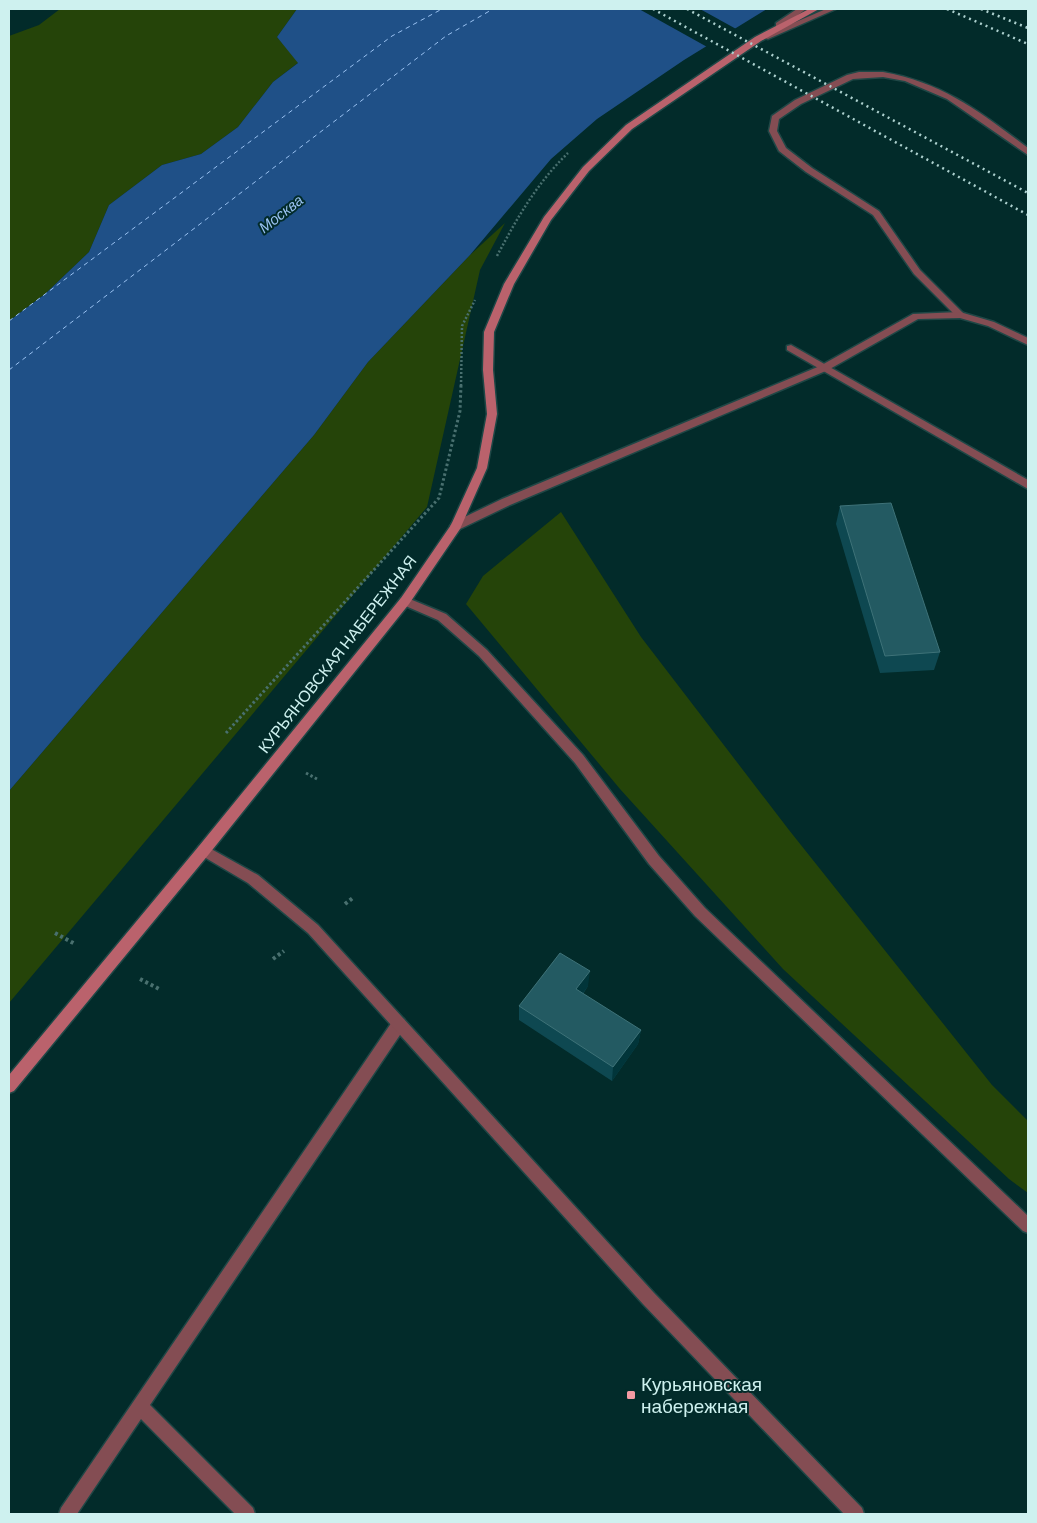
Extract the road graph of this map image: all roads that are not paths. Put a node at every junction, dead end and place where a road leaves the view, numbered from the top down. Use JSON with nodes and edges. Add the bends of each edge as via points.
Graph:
{"nodes":[{"id":1,"x":802,"y":9,"type":"edge"},
{"id":2,"x":815,"y":9,"type":"edge"},
{"id":3,"x":832,"y":9,"type":"edge"},
{"id":4,"x":758,"y":40,"type":"junction"},
{"id":5,"x":1028,"y":152,"type":"edge"},
{"id":6,"x":960,"y":315,"type":"junction"},
{"id":7,"x":1028,"y":342,"type":"edge"},
{"id":8,"x":791,"y":348,"type":"dead end"},
{"id":9,"x":824,"y":368,"type":"junction"},
{"id":10,"x":1028,"y":485,"type":"edge"},
{"id":11,"x":456,"y":526,"type":"junction"},
{"id":12,"x":405,"y":601,"type":"junction"},
{"id":13,"x":204,"y":850,"type":"junction"},
{"id":14,"x":398,"y":1024,"type":"junction"},
{"id":15,"x":9,"y":1086,"type":"edge"},
{"id":16,"x":1028,"y":1226,"type":"edge"},
{"id":17,"x":140,"y":1406,"type":"junction"},
{"id":18,"x":67,"y":1514,"type":"edge"},
{"id":19,"x":247,"y":1514,"type":"edge"},
{"id":20,"x":856,"y":1514,"type":"edge"}],
"edges":[{"from":1,"to":4,"type":"street","name":"КУРЬЯНОВСКАЯ НАБЕРЕЖНАЯ"},
{"from":2,"to":4,"type":"main road"},
{"from":3,"to":4,"type":"street","name":"КУРЬЯНОВСКАЯ НАБЕРЕЖНАЯ"},
{"from":4,"to":11,"type":"main road","name":"КУРЬЯНОВСКАЯ НАБЕРЕЖНАЯ","via":[[629,127],[586,169],[546,219],[509,284],[489,332],[492,414],[482,468]]},
{"from":5,"to":6,"type":"street","via":[[946,94],[923,83],[892,76],[858,75],[792,104],[775,118],[773,131],[782,149],[876,214],[917,272]]},
{"from":6,"to":7,"type":"street","via":[[991,324]]},
{"from":6,"to":9,"type":"street","via":[[916,316]]},
{"from":8,"to":9,"type":"street"},
{"from":9,"to":10,"type":"street"},
{"from":9,"to":11,"type":"street"},
{"from":11,"to":12,"type":"main road","name":"КУРЬЯНОВСКАЯ НАБЕРЕЖНАЯ"},
{"from":12,"to":13,"type":"main road","name":"КУРЬЯНОВСКАЯ НАБЕРЕЖНАЯ"},
{"from":12,"to":16,"type":"street","via":[[442,617],[483,654],[579,759],[654,860],[700,912]]},
{"from":13,"to":14,"type":"street","via":[[253,878],[313,929]]},
{"from":13,"to":15,"type":"main road","name":"КУРЬЯНОВСКАЯ НАБЕРЕЖНАЯ"},
{"from":14,"to":17,"type":"street"},
{"from":14,"to":20,"type":"street","via":[[662,1313]]},
{"from":17,"to":18,"type":"street"},
{"from":17,"to":19,"type":"street"}]}
